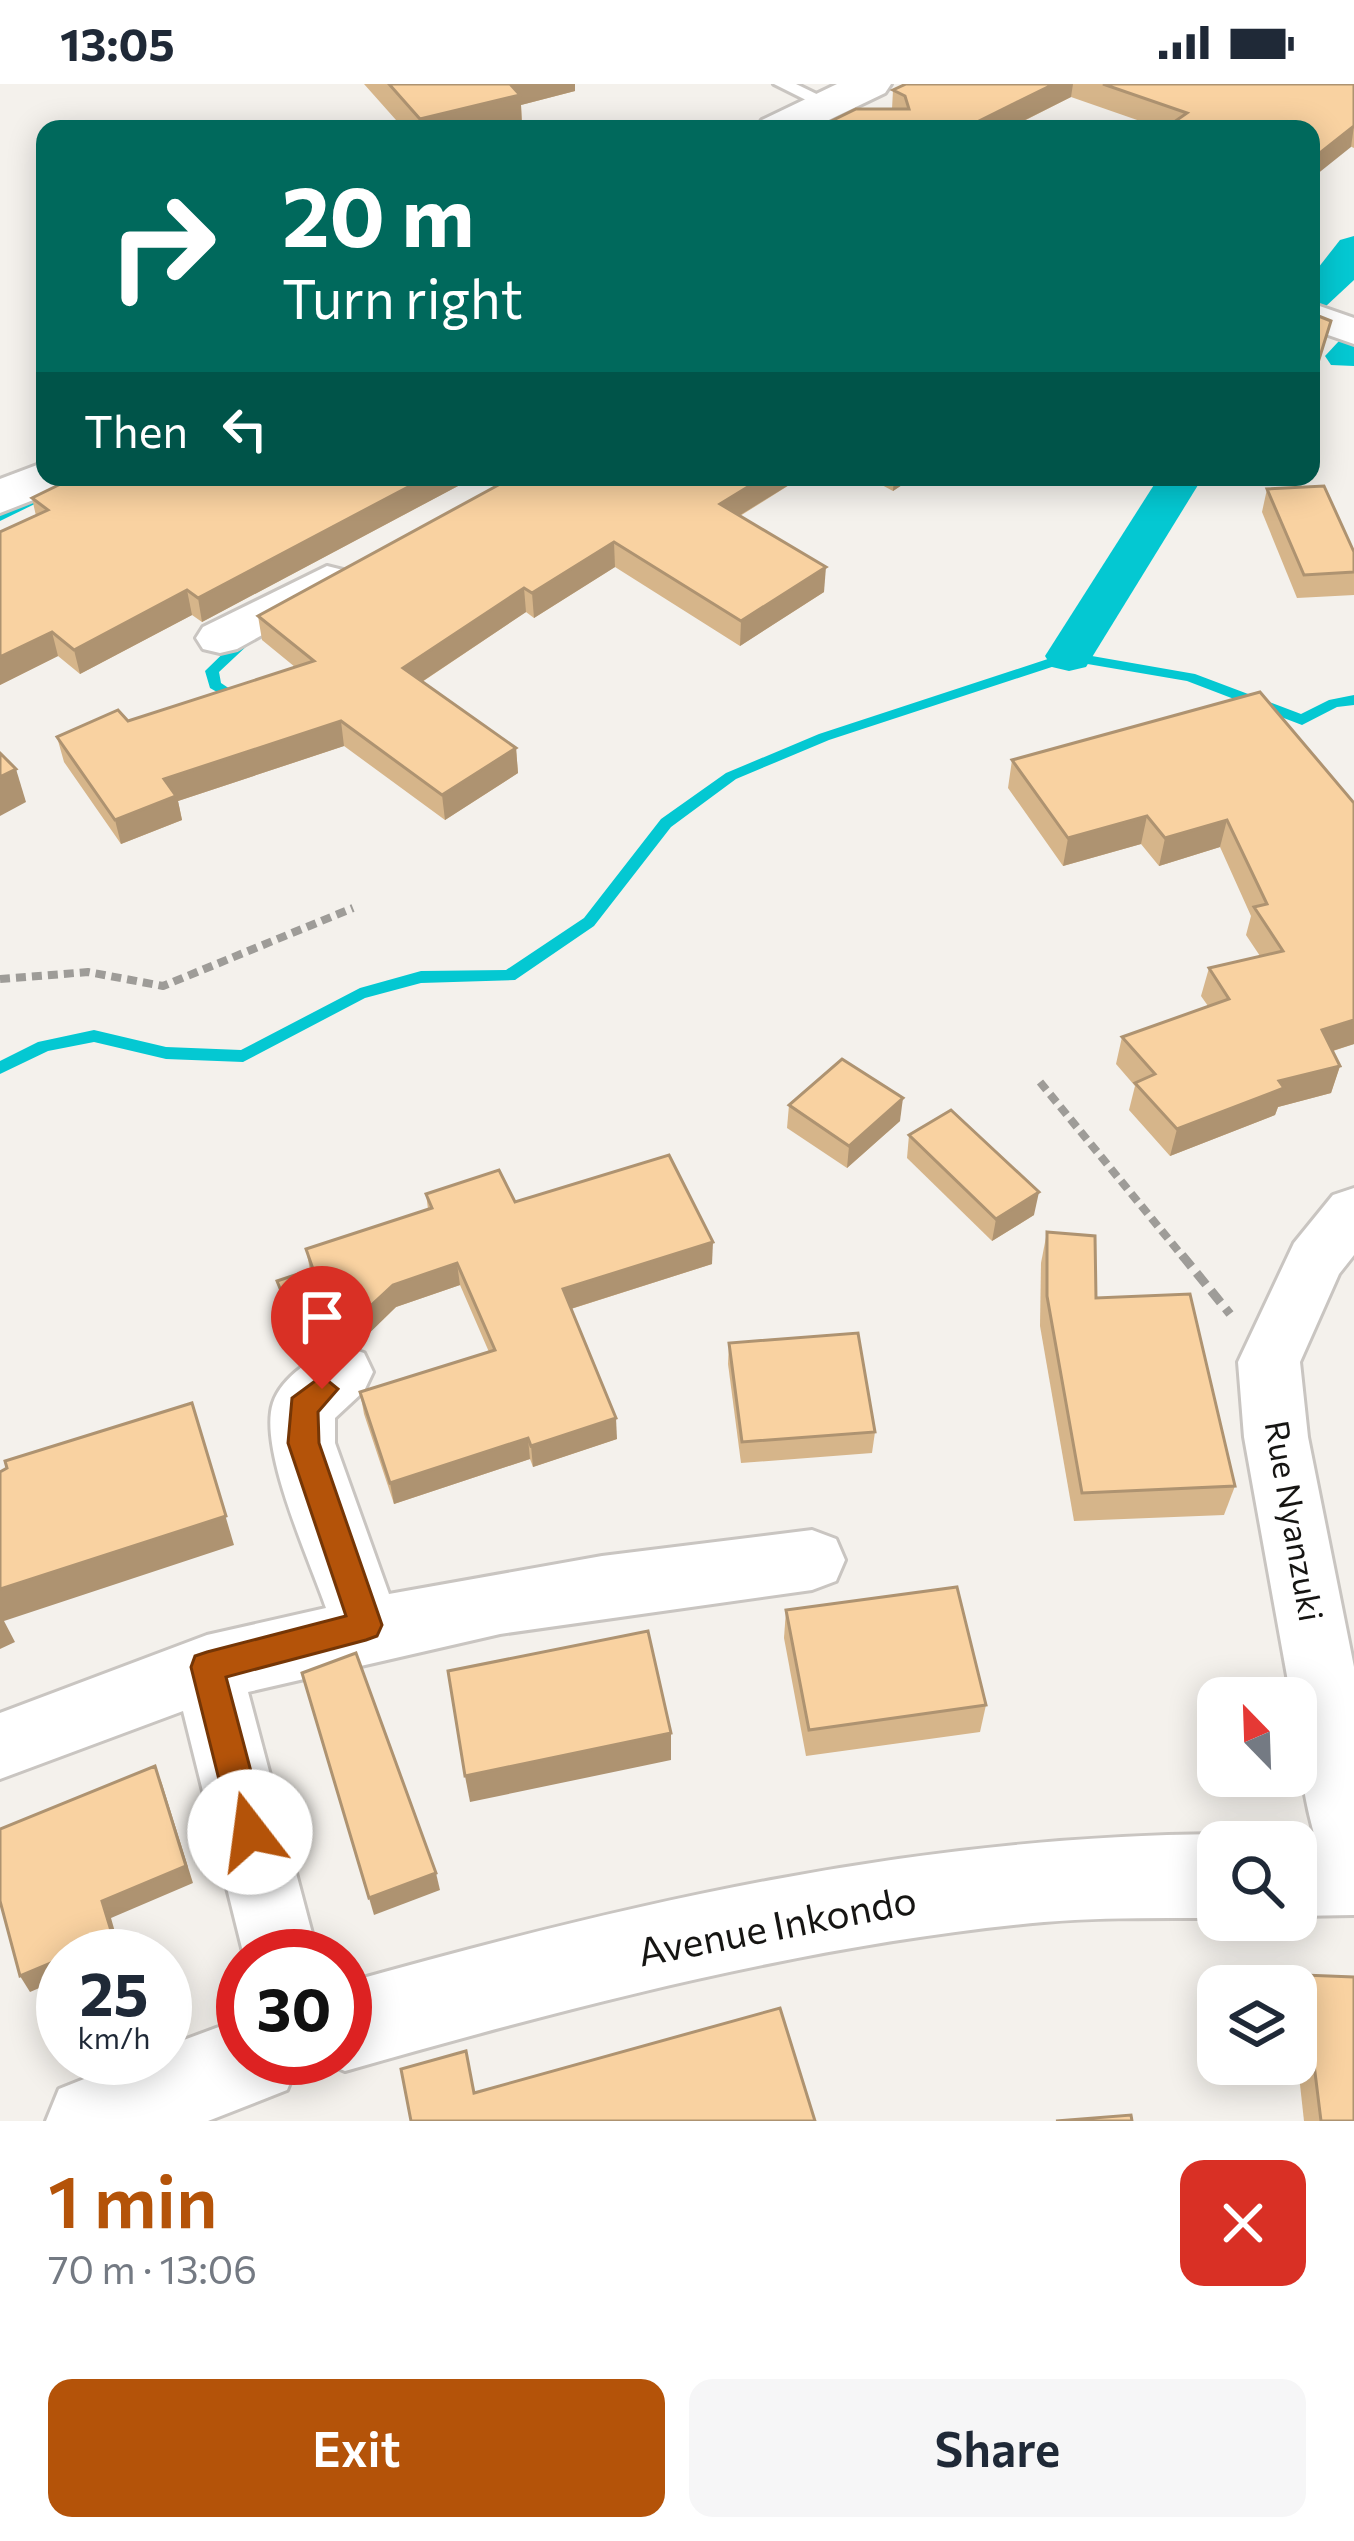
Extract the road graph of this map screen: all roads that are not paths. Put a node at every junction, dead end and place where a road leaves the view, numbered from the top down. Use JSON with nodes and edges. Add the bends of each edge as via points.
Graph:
{"nodes":[{"id":1,"x":782,"y":84,"type":"edge"},
{"id":2,"x":855,"y":103,"type":"edge"},
{"id":3,"x":804,"y":120,"type":"edge"},
{"id":4,"x":1320,"y":319,"type":"edge"},
{"id":5,"x":1354,"y":332,"type":"edge"},
{"id":6,"x":36,"y":482,"type":"edge"},
{"id":7,"x":0,"y":498,"type":"edge"},
{"id":8,"x":359,"y":563,"type":"edge"},
{"id":9,"x":220,"y":638,"type":"dead end"},
{"id":10,"x":1354,"y":1212,"type":"edge"},
{"id":11,"x":342,"y":1372,"type":"dead end"},
{"id":12,"x":812,"y":1560,"type":"dead end"},
{"id":13,"x":366,"y":1625,"type":"junction"},
{"id":14,"x":207,"y":1667,"type":"junction"},
{"id":15,"x":0,"y":1746,"type":"edge"},
{"id":16,"x":1354,"y":1849,"type":"edge"},
{"id":17,"x":1354,"y":1873,"type":"edge"},
{"id":18,"x":1317,"y":1874,"type":"edge"},
{"id":19,"x":1197,"y":1877,"type":"edge"},
{"id":20,"x":274,"y":1929,"type":"edge"},
{"id":21,"x":372,"y":2019,"type":"edge"},
{"id":22,"x":216,"y":2073,"type":"edge"},
{"id":23,"x":91,"y":2121,"type":"edge"}],
"edges":[{"from":1,"to":2,"type":"lane"},
{"from":2,"to":3,"type":"street"},
{"from":4,"to":5,"type":"street"},
{"from":6,"to":7,"type":"street"},
{"from":8,"to":9,"type":"street"},
{"from":10,"to":16,"type":"street","name":"Rue Nyanzuki","via":[[1316,1260],[1269,1362]]},
{"from":11,"to":13,"type":"street","via":[[303,1407],[303,1443]]},
{"from":12,"to":13,"type":"street","via":[[579,1586]]},
{"from":13,"to":14,"type":"street"},
{"from":14,"to":15,"type":"street"},
{"from":14,"to":20,"type":"street"},
{"from":17,"to":18,"type":"street"},
{"from":19,"to":21,"type":"street","name":"Avenue Inkondo","via":[[1029,1882],[738,1927]]},
{"from":22,"to":23,"type":"street"}]}
